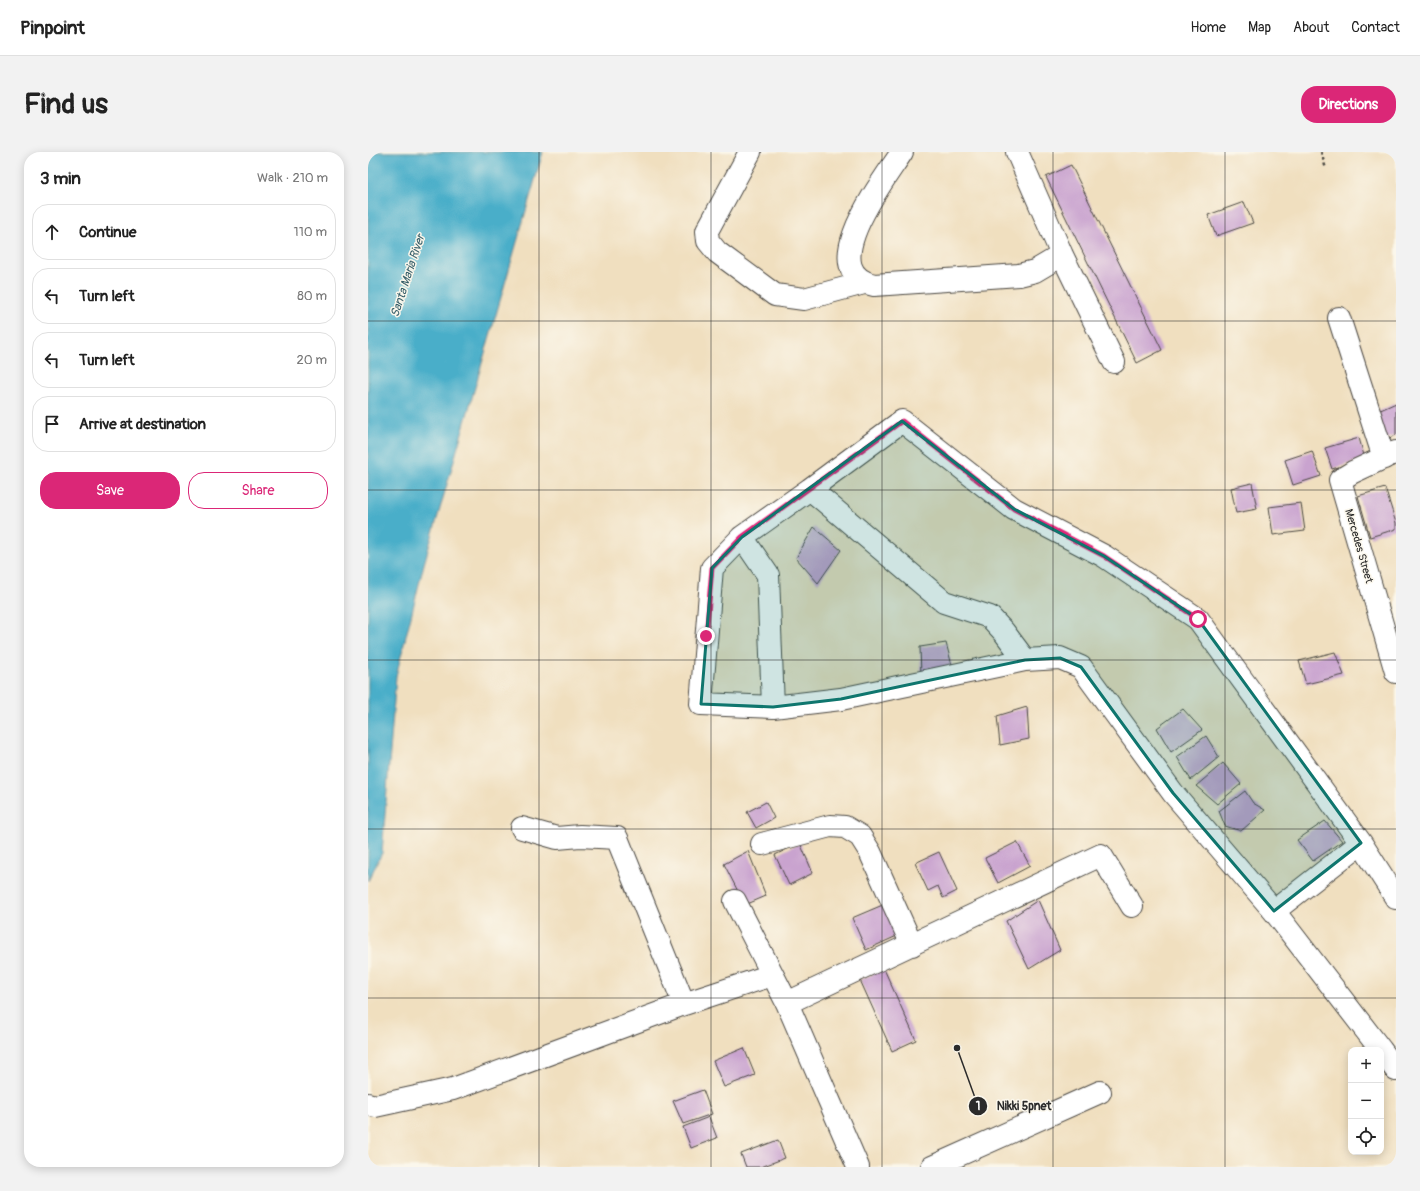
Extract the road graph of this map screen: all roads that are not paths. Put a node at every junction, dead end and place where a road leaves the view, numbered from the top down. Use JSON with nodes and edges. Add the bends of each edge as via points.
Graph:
{"nodes":[{"id":1,"x":750,"y":152,"type":"edge"},
{"id":2,"x":902,"y":152,"type":"edge"},
{"id":3,"x":1017,"y":152,"type":"edge"},
{"id":4,"x":1062,"y":256,"type":"junction"},
{"id":5,"x":864,"y":283,"type":"junction"},
{"id":6,"x":1339,"y":318,"type":"dead end"},
{"id":7,"x":1114,"y":362,"type":"dead end"},
{"id":8,"x":1390,"y":455,"type":"edge"},
{"id":9,"x":810,"y":489,"type":"junction"},
{"id":10,"x":742,"y":537,"type":"junction"},
{"id":11,"x":1025,"y":660,"type":"junction"},
{"id":12,"x":1396,"y":672,"type":"edge"},
{"id":13,"x":773,"y":707,"type":"junction"},
{"id":14,"x":522,"y":828,"type":"dead end"},
{"id":15,"x":1361,"y":843,"type":"junction"},
{"id":16,"x":762,"y":844,"type":"dead end"},
{"id":17,"x":1396,"y":898,"type":"edge"},
{"id":18,"x":735,"y":901,"type":"dead end"},
{"id":19,"x":1132,"y":906,"type":"dead end"},
{"id":20,"x":1274,"y":911,"type":"junction"},
{"id":21,"x":912,"y":945,"type":"junction"},
{"id":22,"x":772,"y":975,"type":"junction"},
{"id":23,"x":787,"y":1003,"type":"junction"},
{"id":24,"x":684,"y":1004,"type":"junction"},
{"id":25,"x":1379,"y":1047,"type":"edge"},
{"id":26,"x":1384,"y":1054,"type":"edge"},
{"id":27,"x":1396,"y":1070,"type":"edge"},
{"id":28,"x":1100,"y":1092,"type":"dead end"},
{"id":29,"x":368,"y":1104,"type":"edge"},
{"id":30,"x":858,"y":1167,"type":"edge"},
{"id":31,"x":932,"y":1167,"type":"edge"}],
"edges":[{"from":1,"to":5,"type":"street","via":[[707,231],[708,241],[717,252],[775,295],[804,299]]},
{"from":2,"to":5,"type":"street","via":[[854,232],[849,251],[851,264],[855,277]]},
{"from":3,"to":4,"type":"street"},
{"from":4,"to":5,"type":"street","via":[[1035,271],[1019,275],[895,284]]},
{"from":4,"to":7,"type":"street"},
{"from":6,"to":8,"type":"street"},
{"from":8,"to":12,"type":"street","name":"Mercedes Street","via":[[1340,480]]},
{"from":9,"to":10,"type":"street"},
{"from":9,"to":11,"type":"street","via":[[944,602],[990,617]]},
{"from":9,"to":15,"type":"street","via":[[902,421],[1014,509],[1104,556],[1198,619]]},
{"from":10,"to":13,"type":"street","via":[[768,575]]},
{"from":10,"to":13,"type":"street","via":[[712,568],[701,704]]},
{"from":11,"to":13,"type":"street","via":[[841,699]]},
{"from":11,"to":20,"type":"street","via":[[1060,658],[1081,667],[1173,793]]},
{"from":14,"to":24,"type":"street","via":[[558,838],[617,838]]},
{"from":15,"to":17,"type":"street"},
{"from":15,"to":20,"type":"street"},
{"from":16,"to":21,"type":"street","via":[[830,826],[845,827],[860,836],[870,852]]},
{"from":18,"to":22,"type":"street"},
{"from":19,"to":21,"type":"street","via":[[1101,854]]},
{"from":20,"to":25,"type":"street"},
{"from":21,"to":23,"type":"street"},
{"from":22,"to":23,"type":"street"},
{"from":22,"to":24,"type":"street"},
{"from":23,"to":30,"type":"street"},
{"from":24,"to":29,"type":"street","via":[[453,1089],[375,1106]]},
{"from":26,"to":27,"type":"street"},
{"from":28,"to":31,"type":"street"}]}
